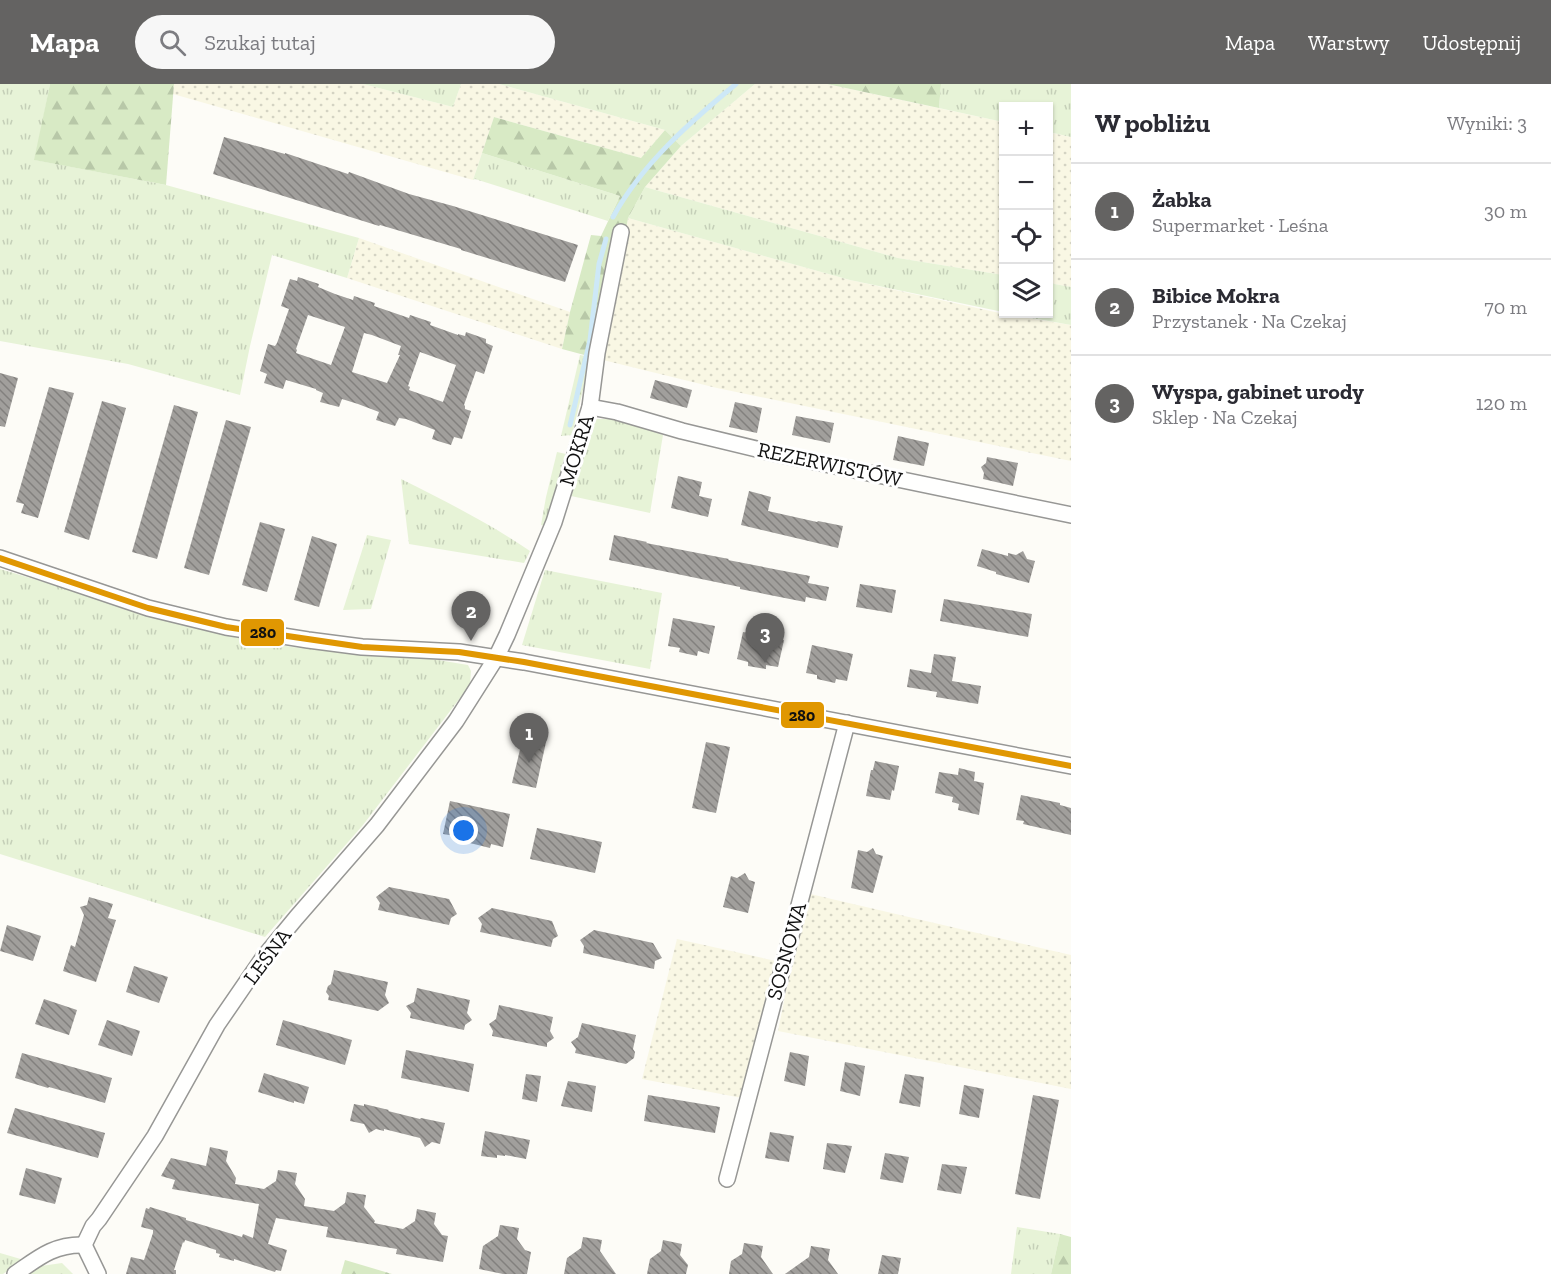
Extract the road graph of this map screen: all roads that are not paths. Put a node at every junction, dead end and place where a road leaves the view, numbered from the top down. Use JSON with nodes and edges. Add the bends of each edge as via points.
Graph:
{"nodes":[{"id":1,"x":621,"y":232,"type":"dead end"},
{"id":2,"x":590,"y":407,"type":"junction"},
{"id":3,"x":1071,"y":515,"type":"edge"},
{"id":4,"x":0,"y":558,"type":"edge"},
{"id":5,"x":496,"y":658,"type":"junction"},
{"id":6,"x":847,"y":723,"type":"junction"},
{"id":7,"x":1071,"y":766,"type":"edge"},
{"id":8,"x":726,"y":1179,"type":"dead end"},
{"id":9,"x":84,"y":1245,"type":"junction"},
{"id":10,"x":15,"y":1274,"type":"edge"},
{"id":11,"x":98,"y":1274,"type":"edge"}],
"edges":[{"from":1,"to":2,"type":"street","name":"MOKRA"},
{"from":2,"to":3,"type":"street","name":"REZERWISTÓW","via":[[777,453]]},
{"from":2,"to":5,"type":"street","name":"MOKRA","via":[[554,522]]},
{"from":4,"to":5,"type":"street","via":[[148,608],[226,627],[362,647]]},
{"from":5,"to":6,"type":"street"},
{"from":5,"to":9,"type":"street","name":"LEŚNA","via":[[456,721],[377,825],[263,958],[217,1025],[155,1136]]},
{"from":6,"to":7,"type":"street"},
{"from":6,"to":8,"type":"street","name":"SOSNOWA"},
{"from":9,"to":10,"type":"street","via":[[54,1249]]},
{"from":9,"to":11,"type":"street"}]}
